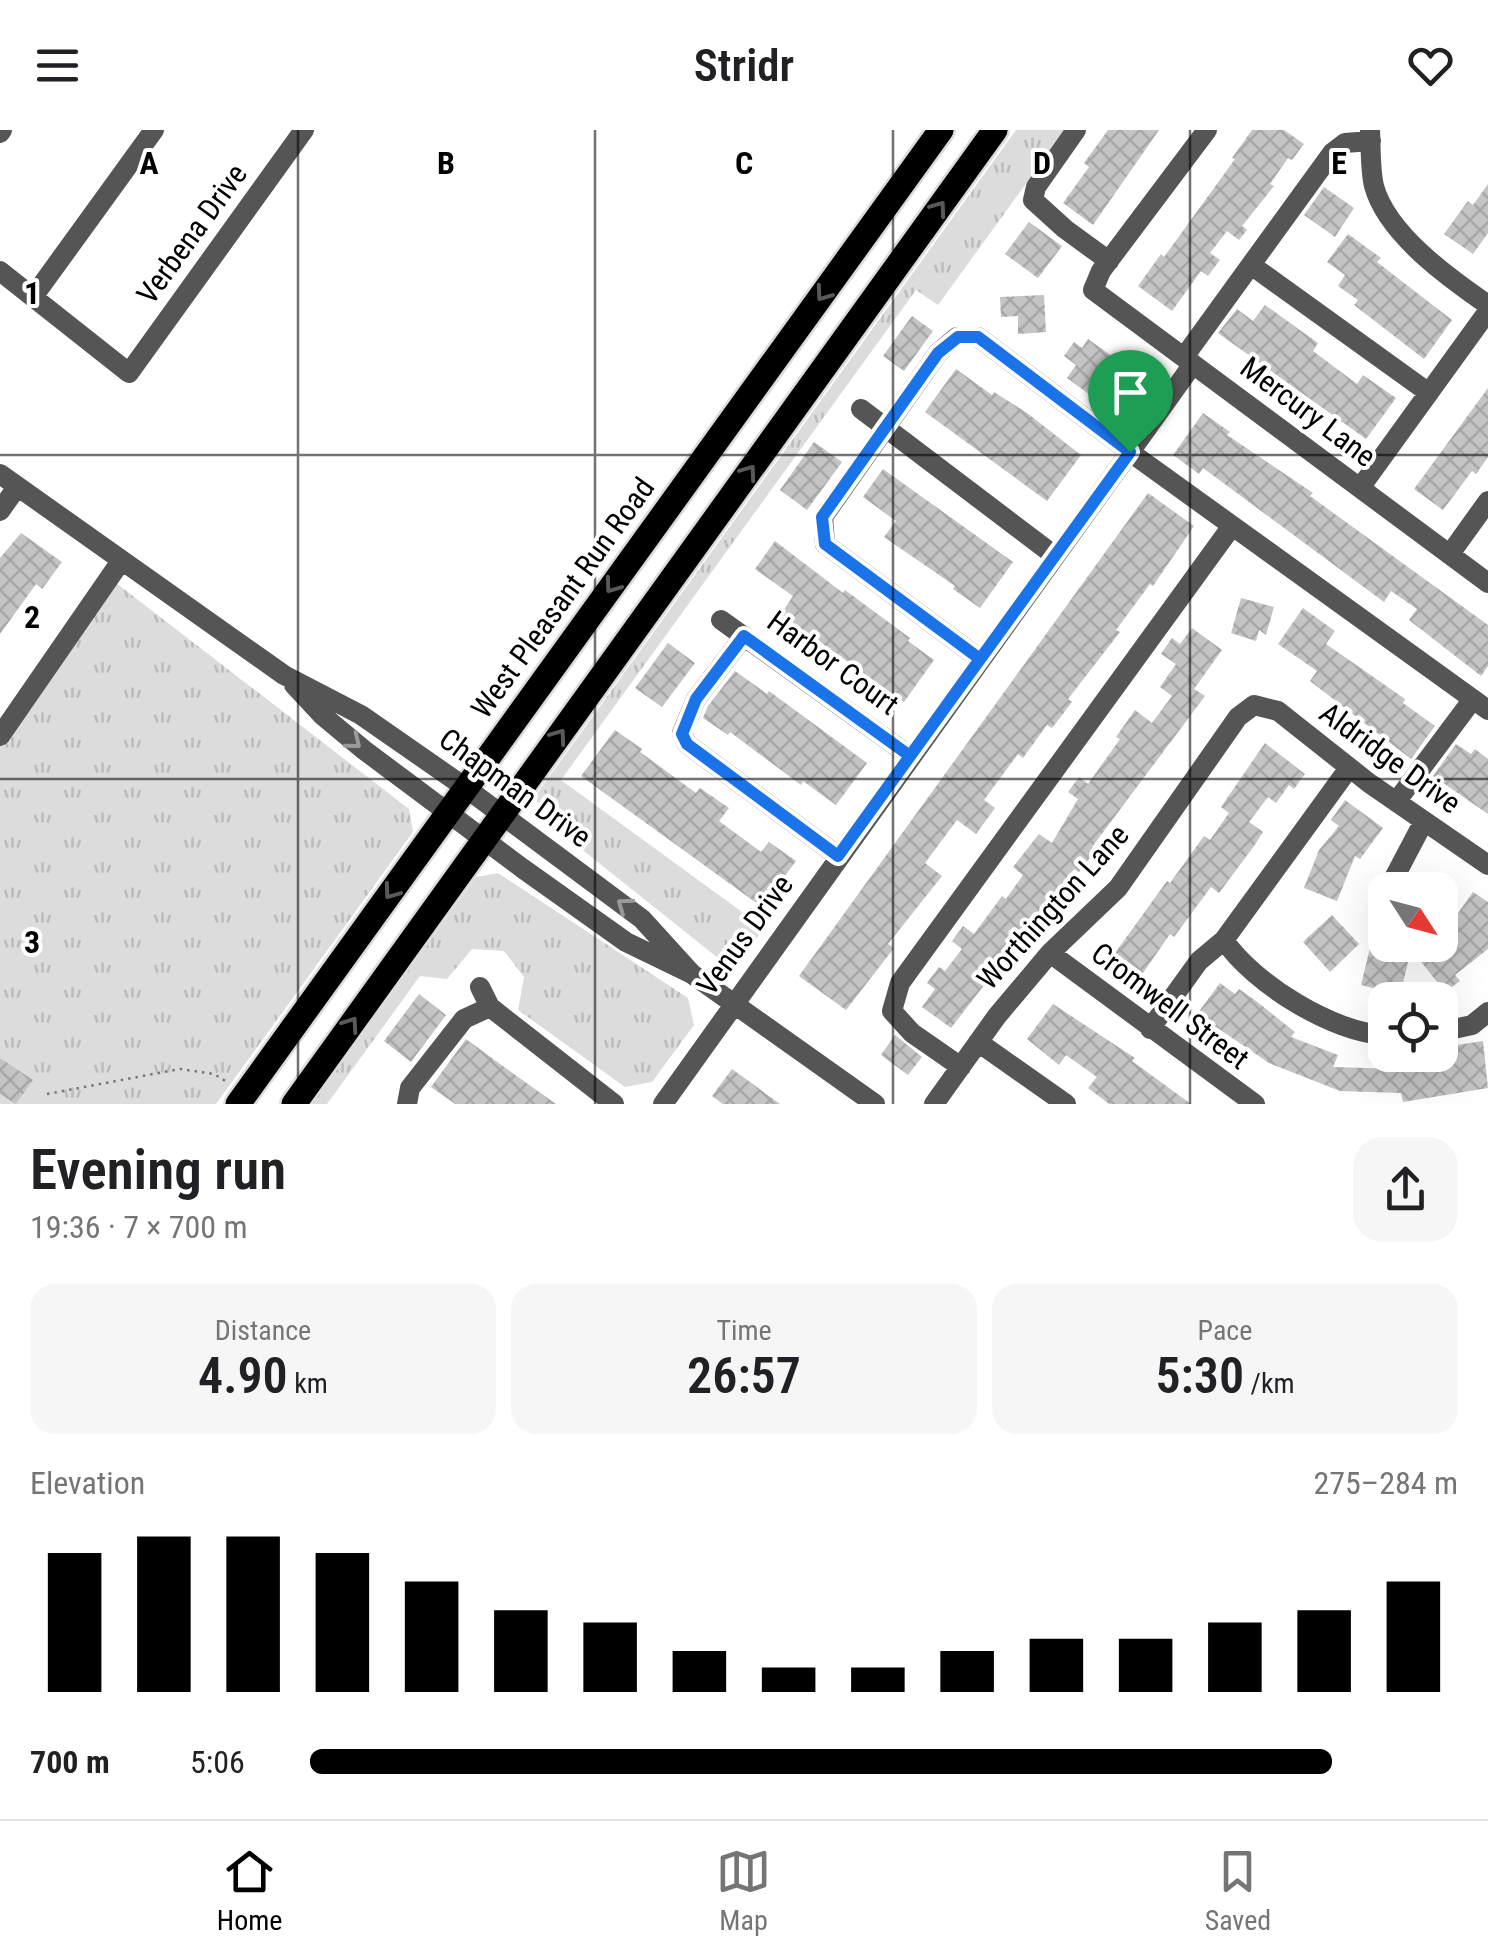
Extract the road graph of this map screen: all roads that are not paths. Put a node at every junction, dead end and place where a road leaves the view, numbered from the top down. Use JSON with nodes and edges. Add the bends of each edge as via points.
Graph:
{"nodes":[{"id":1,"x":154,"y":130,"type":"edge"},
{"id":2,"x":304,"y":130,"type":"edge"},
{"id":3,"x":941,"y":130,"type":"edge"},
{"id":4,"x":995,"y":130,"type":"edge"},
{"id":5,"x":1076,"y":130,"type":"edge"},
{"id":6,"x":1208,"y":130,"type":"edge"},
{"id":7,"x":1370,"y":135,"type":"edge"},
{"id":8,"x":1108,"y":261,"type":"junction"},
{"id":9,"x":1251,"y":265,"type":"junction"},
{"id":10,"x":0,"y":271,"type":"edge"},
{"id":11,"x":32,"y":297,"type":"junction"},
{"id":12,"x":1488,"y":308,"type":"edge"},
{"id":13,"x":1188,"y":361,"type":"junction"},
{"id":14,"x":1429,"y":393,"type":"junction"},
{"id":15,"x":861,"y":409,"type":"dead end"},
{"id":16,"x":886,"y":428,"type":"junction"},
{"id":17,"x":1130,"y":452,"type":"junction"},
{"id":18,"x":0,"y":474,"type":"edge"},
{"id":19,"x":18,"y":487,"type":"junction"},
{"id":20,"x":1360,"y":488,"type":"junction"},
{"id":21,"x":1488,"y":501,"type":"edge"},
{"id":22,"x":0,"y":511,"type":"edge"},
{"id":23,"x":1232,"y":526,"type":"junction"},
{"id":24,"x":653,"y":529,"type":"junction"},
{"id":25,"x":689,"y":554,"type":"junction"},
{"id":26,"x":1450,"y":554,"type":"junction"},
{"id":27,"x":1054,"y":556,"type":"junction"},
{"id":28,"x":121,"y":561,"type":"junction"},
{"id":29,"x":1488,"y":583,"type":"edge"},
{"id":30,"x":721,"y":620,"type":"dead end"},
{"id":31,"x":744,"y":636,"type":"junction"},
{"id":32,"x":980,"y":659,"type":"junction"},
{"id":33,"x":284,"y":674,"type":"junction"},
{"id":34,"x":1254,"y":705,"type":"joint"},
{"id":35,"x":1480,"y":705,"type":"edge"},
{"id":36,"x":0,"y":736,"type":"edge"},
{"id":37,"x":910,"y":756,"type":"junction"},
{"id":38,"x":1349,"y":768,"type":"junction"},
{"id":39,"x":466,"y":788,"type":"junction"},
{"id":40,"x":1396,"y":802,"type":"junction"},
{"id":41,"x":448,"y":813,"type":"junction"},
{"id":42,"x":502,"y":815,"type":"junction"},
{"id":43,"x":1424,"y":821,"type":"junction"},
{"id":44,"x":484,"y":840,"type":"junction"},
{"id":45,"x":838,"y":856,"type":"junction"},
{"id":46,"x":1488,"y":865,"type":"edge"},
{"id":47,"x":1397,"y":872,"type":"edge"},
{"id":48,"x":1224,"y":940,"type":"junction"},
{"id":49,"x":1050,"y":954,"type":"junction"},
{"id":50,"x":692,"y":974,"type":"junction"},
{"id":51,"x":480,"y":987,"type":"dead end"},
{"id":52,"x":732,"y":1003,"type":"junction"},
{"id":53,"x":490,"y":1008,"type":"junction"},
{"id":54,"x":1488,"y":1012,"type":"edge"},
{"id":55,"x":1458,"y":1028,"type":"edge"},
{"id":56,"x":1150,"y":1029,"type":"junction"},
{"id":57,"x":1368,"y":1034,"type":"edge"},
{"id":58,"x":978,"y":1042,"type":"junction"},
{"id":59,"x":960,"y":1067,"type":"junction"},
{"id":60,"x":241,"y":1099,"type":"edge"},
{"id":61,"x":294,"y":1104,"type":"edge"},
{"id":62,"x":407,"y":1104,"type":"edge"},
{"id":63,"x":614,"y":1104,"type":"edge"},
{"id":64,"x":662,"y":1104,"type":"edge"},
{"id":65,"x":875,"y":1104,"type":"edge"},
{"id":66,"x":934,"y":1104,"type":"edge"},
{"id":67,"x":1066,"y":1104,"type":"edge"},
{"id":68,"x":1255,"y":1104,"type":"edge"}],
"edges":[{"from":1,"to":11,"type":"street"},
{"from":2,"to":11,"type":"street","name":"Verbena Drive","via":[[129,373]]},
{"from":3,"to":24,"type":"main road","name":"West Pleasant Run Road","one_way":true},
{"from":25,"to":4,"type":"main road","one_way":true},
{"from":5,"to":8,"type":"street","via":[[1033,200]]},
{"from":6,"to":8,"type":"street"},
{"from":7,"to":9,"type":"street","name":"Venus Drive","via":[[1332,153]]},
{"from":7,"to":12,"type":"street","via":[[1374,186],[1388,212],[1413,246]]},
{"from":8,"to":13,"type":"street","name":"Mercury Lane","via":[[1092,290]]},
{"from":9,"to":13,"type":"street","name":"Venus Drive"},
{"from":9,"to":14,"type":"street"},
{"from":10,"to":11,"type":"street"},
{"from":12,"to":14,"type":"street"},
{"from":13,"to":17,"type":"street","name":"Venus Drive"},
{"from":13,"to":20,"type":"street","name":"Mercury Lane"},
{"from":14,"to":20,"type":"street"},
{"from":15,"to":16,"type":"street"},
{"from":16,"to":17,"type":"street","via":[[938,353],[958,337],[978,337]]},
{"from":16,"to":27,"type":"street"},
{"from":16,"to":32,"type":"street","via":[[822,517],[825,544]]},
{"from":17,"to":23,"type":"street"},
{"from":17,"to":27,"type":"street","name":"Venus Drive"},
{"from":18,"to":19,"type":"street","name":"Chapman Drive"},
{"from":19,"to":22,"type":"street"},
{"from":19,"to":28,"type":"street","name":"Chapman Drive"},
{"from":20,"to":26,"type":"street","name":"Mercury Lane"},
{"from":21,"to":26,"type":"street"},
{"from":23,"to":35,"type":"street"},
{"from":23,"to":59,"type":"street","via":[[900,983],[892,1011]]},
{"from":24,"to":25,"type":"main road"},
{"from":24,"to":39,"type":"main road","name":"West Pleasant Run Road","one_way":true},
{"from":42,"to":25,"type":"main road","one_way":true},
{"from":26,"to":29,"type":"street","name":"Mercury Lane"},
{"from":27,"to":32,"type":"street","name":"Venus Drive"},
{"from":28,"to":33,"type":"street","name":"Chapman Drive"},
{"from":28,"to":36,"type":"street"},
{"from":30,"to":31,"type":"street","name":"Harbor Court"},
{"from":31,"to":37,"type":"street","name":"Harbor Court"},
{"from":31,"to":45,"type":"street","via":[[696,699],[682,734]]},
{"from":32,"to":37,"type":"street","name":"Venus Drive"},
{"from":33,"to":39,"type":"street","name":"Chapman Drive","via":[[361,715]]},
{"from":33,"to":41,"type":"street","name":"Chapman Drive","one_way":true,"via":[[322,715]]},
{"from":34,"to":38,"type":"street","name":"Aldridge Drive","via":[[1278,712]]},
{"from":34,"to":49,"type":"street","name":"Worthington Lane","via":[[1238,717],[1118,888]]},
{"from":35,"to":40,"type":"street"},
{"from":37,"to":45,"type":"street","name":"Venus Drive"},
{"from":38,"to":40,"type":"street","name":"Aldridge Drive"},
{"from":38,"to":48,"type":"street"},
{"from":39,"to":41,"type":"main road","name":"West Pleasant Run Road"},
{"from":39,"to":42,"type":"street","name":"Chapman Drive"},
{"from":40,"to":43,"type":"street","name":"Aldridge Drive"},
{"from":41,"to":44,"type":"street","name":"Chapman Drive"},
{"from":41,"to":60,"type":"main road","name":"West Pleasant Run Road","one_way":true},
{"from":42,"to":44,"type":"main road"},
{"from":50,"to":42,"type":"street","name":"Chapman Drive","one_way":true,"via":[[642,919]]},
{"from":43,"to":46,"type":"street","name":"Aldridge Drive"},
{"from":43,"to":47,"type":"street"},
{"from":44,"to":50,"type":"street","name":"Chapman Drive","via":[[626,942]]},
{"from":61,"to":44,"type":"main road","one_way":true},
{"from":45,"to":52,"type":"street","name":"Venus Drive"},
{"from":48,"to":56,"type":"street","via":[[1199,962]]},
{"from":48,"to":57,"type":"street","via":[[1236,959],[1314,1015]]},
{"from":49,"to":56,"type":"street","name":"Cromwell Street"},
{"from":49,"to":58,"type":"street","name":"Worthington Lane"},
{"from":50,"to":52,"type":"street","name":"Chapman Drive"},
{"from":51,"to":53,"type":"street"},
{"from":52,"to":64,"type":"street","name":"Venus Drive"},
{"from":52,"to":65,"type":"street","name":"Chapman Drive"},
{"from":53,"to":62,"type":"street","via":[[464,1018],[410,1088]]},
{"from":53,"to":63,"type":"street"},
{"from":54,"to":55,"type":"street"},
{"from":56,"to":68,"type":"street","name":"Cromwell Street"},
{"from":58,"to":59,"type":"street","name":"Worthington Lane"},
{"from":58,"to":67,"type":"street"},
{"from":59,"to":66,"type":"street","name":"Worthington Lane"}]}
